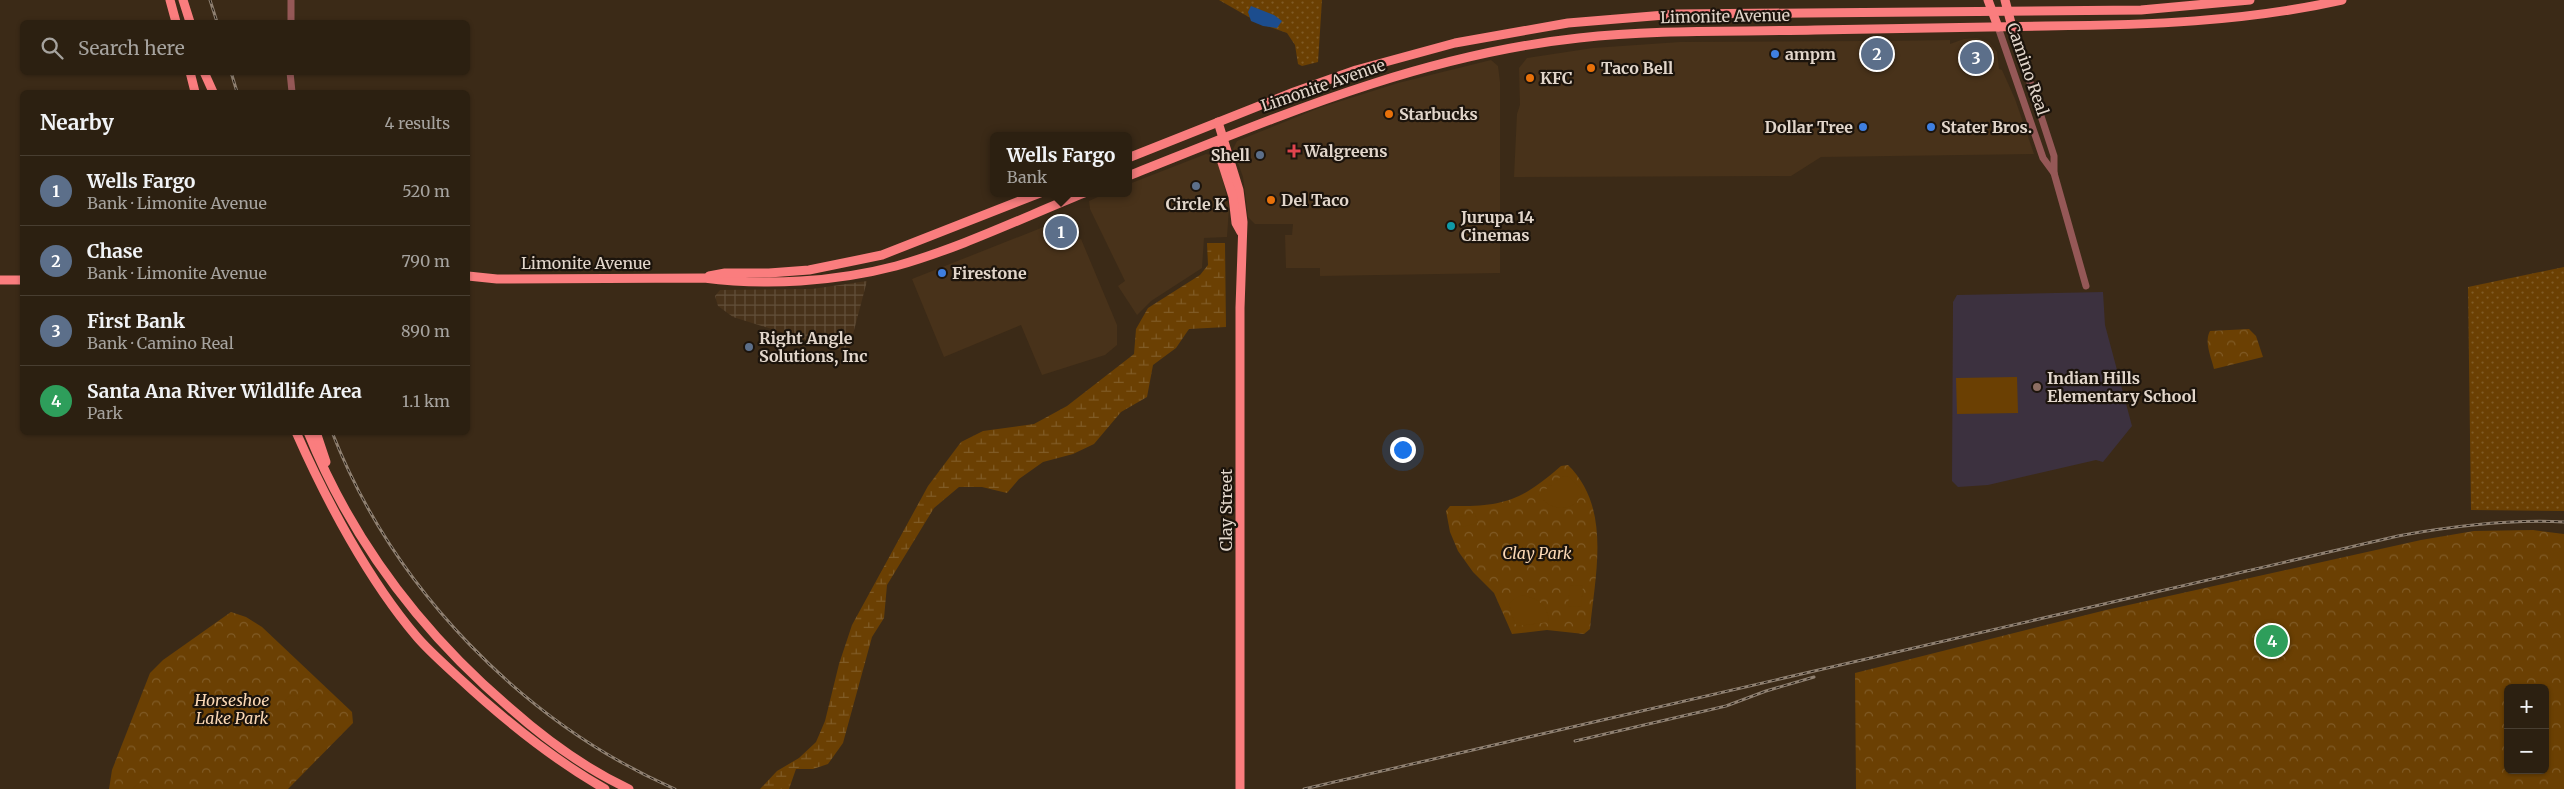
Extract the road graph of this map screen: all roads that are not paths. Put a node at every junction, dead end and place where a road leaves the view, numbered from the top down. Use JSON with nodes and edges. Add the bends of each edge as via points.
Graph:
{"nodes":[{"id":1,"x":170,"y":0,"type":"edge"},
{"id":2,"x":183,"y":0,"type":"edge"},
{"id":3,"x":291,"y":0,"type":"edge"},
{"id":4,"x":1988,"y":0,"type":"edge"},
{"id":5,"x":2005,"y":0,"type":"edge"},
{"id":6,"x":2250,"y":0,"type":"edge"},
{"id":7,"x":2342,"y":0,"type":"edge"},
{"id":8,"x":1993,"y":12,"type":"junction"},
{"id":9,"x":2008,"y":12,"type":"junction"},
{"id":10,"x":175,"y":20,"type":"edge"},
{"id":11,"x":189,"y":20,"type":"edge"},
{"id":12,"x":291,"y":20,"type":"edge"},
{"id":13,"x":1998,"y":27,"type":"junction"},
{"id":14,"x":2012,"y":27,"type":"junction"},
{"id":15,"x":191,"y":75,"type":"edge"},
{"id":16,"x":204,"y":75,"type":"edge"},
{"id":17,"x":205,"y":75,"type":"edge"},
{"id":18,"x":290,"y":75,"type":"edge"},
{"id":19,"x":194,"y":90,"type":"edge"},
{"id":20,"x":207,"y":90,"type":"edge"},
{"id":21,"x":212,"y":90,"type":"edge"},
{"id":22,"x":292,"y":90,"type":"edge"},
{"id":23,"x":1218,"y":122,"type":"junction"},
{"id":24,"x":1222,"y":138,"type":"junction"},
{"id":25,"x":1142,"y":153,"type":"junction"},
{"id":26,"x":1132,"y":157,"type":"edge"},
{"id":27,"x":1132,"y":160,"type":"edge"},
{"id":28,"x":2054,"y":173,"type":"junction"},
{"id":29,"x":1132,"y":174,"type":"edge"},
{"id":30,"x":1030,"y":197,"type":"edge"},
{"id":31,"x":1070,"y":197,"type":"edge"},
{"id":32,"x":470,"y":276,"type":"edge"},
{"id":33,"x":704,"y":278,"type":"junction"},
{"id":34,"x":0,"y":280,"type":"edge"},
{"id":35,"x":20,"y":280,"type":"edge"},
{"id":36,"x":2086,"y":286,"type":"dead end"},
{"id":37,"x":297,"y":435,"type":"edge"},
{"id":38,"x":309,"y":435,"type":"edge"},
{"id":39,"x":317,"y":435,"type":"edge"},
{"id":40,"x":330,"y":479,"type":"junction"},
{"id":41,"x":417,"y":636,"type":"junction"},
{"id":42,"x":433,"y":636,"type":"junction"},
{"id":43,"x":605,"y":789,"type":"edge"},
{"id":44,"x":628,"y":789,"type":"edge"},
{"id":45,"x":1240,"y":789,"type":"edge"}],
"edges":[{"from":1,"to":10,"type":"main road"},
{"from":2,"to":11,"type":"main road"},
{"from":3,"to":12,"type":"street"},
{"from":4,"to":8,"type":"main road","name":"Camino Real"},
{"from":5,"to":9,"type":"main road","name":"Camino Real"},
{"from":6,"to":9,"type":"main road","name":"Limonite Avenue","via":[[2141,10]]},
{"from":7,"to":14,"type":"main road","name":"Limonite Avenue","via":[[2202,22]]},
{"from":8,"to":9,"type":"main road","name":"Limonite Avenue"},
{"from":8,"to":13,"type":"main road","name":"Camino Real"},
{"from":8,"to":23,"type":"main road","name":"Limonite Avenue","via":[[1670,15],[1568,23],[1500,33],[1400,57],[1326,79]]},
{"from":9,"to":14,"type":"main road","name":"Camino Real"},
{"from":13,"to":14,"type":"main road","name":"Limonite Avenue"},
{"from":13,"to":24,"type":"main road","name":"Limonite Avenue","via":[[1674,31],[1575,38],[1492,52],[1388,77],[1317,100]]},
{"from":13,"to":28,"type":"street","name":"Camino Real","via":[[2043,158]]},
{"from":14,"to":28,"type":"street","name":"Camino Real","via":[[2054,156]]},
{"from":15,"to":19,"type":"main road"},
{"from":16,"to":20,"type":"main road"},
{"from":17,"to":21,"type":"main road"},
{"from":18,"to":22,"type":"street"},
{"from":23,"to":24,"type":"main road","name":"Clay Street"},
{"from":23,"to":25,"type":"main road","name":"Limonite Avenue"},
{"from":24,"to":29,"type":"main road","name":"Limonite Avenue"},
{"from":24,"to":45,"type":"main road","name":"Clay Street","via":[[1239,190],[1243,222]]},
{"from":25,"to":26,"type":"main road","name":"Limonite Avenue"},
{"from":25,"to":27,"type":"main road"},
{"from":28,"to":36,"type":"street","name":"Camino Real"},
{"from":30,"to":33,"type":"main road","name":"Limonite Avenue","via":[[882,255],[809,270],[725,273]]},
{"from":31,"to":33,"type":"main road","name":"Limonite Avenue","via":[[934,253],[894,266],[812,280],[734,282]]},
{"from":32,"to":33,"type":"main road","name":"Limonite Avenue","via":[[497,279]]},
{"from":34,"to":35,"type":"main road"},
{"from":37,"to":41,"type":"main road","via":[[341,523],[371,573]]},
{"from":38,"to":40,"type":"main road"},
{"from":39,"to":40,"type":"main road"},
{"from":40,"to":42,"type":"main road","via":[[382,567]]},
{"from":41,"to":42,"type":"main road"},
{"from":41,"to":43,"type":"main road","via":[[506,721]]},
{"from":42,"to":44,"type":"main road","via":[[470,674],[528,724]]}]}
